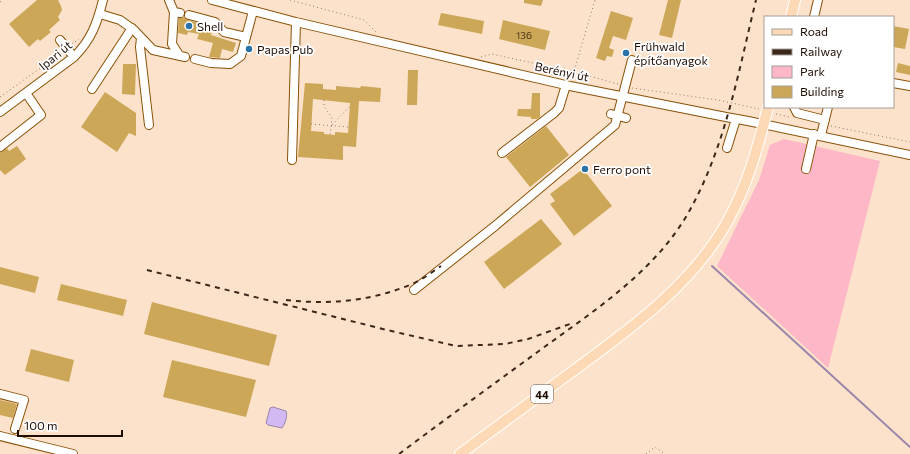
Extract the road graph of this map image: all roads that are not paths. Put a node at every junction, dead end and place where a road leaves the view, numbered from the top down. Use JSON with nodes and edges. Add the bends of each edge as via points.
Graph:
{"nodes":[{"id":1,"x":103,"y":0,"type":"edge"},
{"id":2,"x":169,"y":0,"type":"edge"},
{"id":3,"x":212,"y":0,"type":"edge"},
{"id":4,"x":795,"y":0,"type":"edge"},
{"id":5,"x":818,"y":0,"type":"edge"},
{"id":6,"x":253,"y":11,"type":"junction"},
{"id":7,"x":100,"y":14,"type":"junction"},
{"id":8,"x":189,"y":15,"type":"dead end"},
{"id":9,"x":791,"y":16,"type":"edge"},
{"id":10,"x":814,"y":16,"type":"edge"},
{"id":11,"x":296,"y":22,"type":"junction"},
{"id":12,"x":132,"y":28,"type":"junction"},
{"id":13,"x":246,"y":37,"type":"junction"},
{"id":14,"x":141,"y":38,"type":"junction"},
{"id":15,"x":60,"y":40,"type":"dead end"},
{"id":16,"x":74,"y":57,"type":"junction"},
{"id":17,"x":195,"y":59,"type":"dead end"},
{"id":18,"x":632,"y":60,"type":"dead end"},
{"id":19,"x":894,"y":83,"type":"edge"},
{"id":20,"x":568,"y":85,"type":"junction"},
{"id":21,"x":910,"y":86,"type":"edge"},
{"id":22,"x":92,"y":89,"type":"dead end"},
{"id":23,"x":26,"y":93,"type":"junction"},
{"id":24,"x":623,"y":96,"type":"junction"},
{"id":25,"x":561,"y":102,"type":"junction"},
{"id":26,"x":570,"y":104,"type":"dead end"},
{"id":27,"x":794,"y":108,"type":"edge"},
{"id":28,"x":828,"y":108,"type":"edge"},
{"id":29,"x":767,"y":109,"type":"edge"},
{"id":30,"x":0,"y":112,"type":"edge"},
{"id":31,"x":614,"y":115,"type":"junction"},
{"id":32,"x":626,"y":118,"type":"dead end"},
{"id":33,"x":736,"y":119,"type":"junction"},
{"id":34,"x":824,"y":122,"type":"junction"},
{"id":35,"x":764,"y":124,"type":"junction"},
{"id":36,"x":148,"y":125,"type":"dead end"},
{"id":37,"x":817,"y":135,"type":"junction"},
{"id":38,"x":0,"y":147,"type":"edge"},
{"id":39,"x":727,"y":148,"type":"dead end"},
{"id":40,"x":502,"y":153,"type":"dead end"},
{"id":41,"x":910,"y":153,"type":"edge"},
{"id":42,"x":292,"y":160,"type":"dead end"},
{"id":43,"x":806,"y":170,"type":"dead end"},
{"id":44,"x":414,"y":290,"type":"dead end"},
{"id":45,"x":0,"y":394,"type":"edge"},
{"id":46,"x":15,"y":429,"type":"dead end"},
{"id":47,"x":0,"y":436,"type":"edge"},
{"id":48,"x":73,"y":454,"type":"edge"},
{"id":49,"x":460,"y":454,"type":"edge"}],
"edges":[{"from":1,"to":7,"type":"street","name":"Ipari út"},
{"from":2,"to":14,"type":"street","via":[[177,12],[172,44],[182,56],[153,50]]},
{"from":3,"to":6,"type":"street","name":"Berényi út"},
{"from":4,"to":9,"type":"main road"},
{"from":5,"to":10,"type":"street"},
{"from":6,"to":11,"type":"street","name":"Berényi út"},
{"from":6,"to":13,"type":"street"},
{"from":7,"to":12,"type":"street","via":[[120,20]]},
{"from":7,"to":16,"type":"street","name":"Ipari út","via":[[88,41]]},
{"from":8,"to":13,"type":"street","via":[[216,22],[224,32]]},
{"from":11,"to":20,"type":"street","name":"Berényi út"},
{"from":11,"to":42,"type":"street"},
{"from":12,"to":14,"type":"street"},
{"from":12,"to":22,"type":"street"},
{"from":13,"to":17,"type":"street","via":[[241,56],[230,64]]},
{"from":14,"to":36,"type":"street"},
{"from":15,"to":16,"type":"street"},
{"from":16,"to":23,"type":"street","name":"Ipari út"},
{"from":18,"to":24,"type":"street"},
{"from":19,"to":21,"type":"street"},
{"from":20,"to":24,"type":"street","name":"Berényi út"},
{"from":20,"to":25,"type":"street"},
{"from":23,"to":30,"type":"street","name":"Ipari út"},
{"from":23,"to":38,"type":"street","via":[[41,115]]},
{"from":24,"to":31,"type":"street"},
{"from":24,"to":33,"type":"street","name":"Berényi út"},
{"from":25,"to":26,"type":"street"},
{"from":25,"to":40,"type":"street","via":[[554,113]]},
{"from":27,"to":34,"type":"street","via":[[797,113]]},
{"from":28,"to":34,"type":"street"},
{"from":29,"to":35,"type":"main road","number":"44"},
{"from":31,"to":32,"type":"street"},
{"from":31,"to":44,"type":"street","via":[[615,125]]},
{"from":33,"to":35,"type":"street","name":"Berényi út"},
{"from":33,"to":39,"type":"street"},
{"from":34,"to":37,"type":"street"},
{"from":35,"to":37,"type":"street","name":"Berényi út"},
{"from":35,"to":49,"type":"main road","number":"44","via":[[751,169],[735,208],[705,255],[687,277],[625,333]]},
{"from":37,"to":41,"type":"street","name":"Berényi út"},
{"from":37,"to":43,"type":"street"},
{"from":45,"to":46,"type":"street","via":[[24,400]]},
{"from":47,"to":48,"type":"street"}]}
